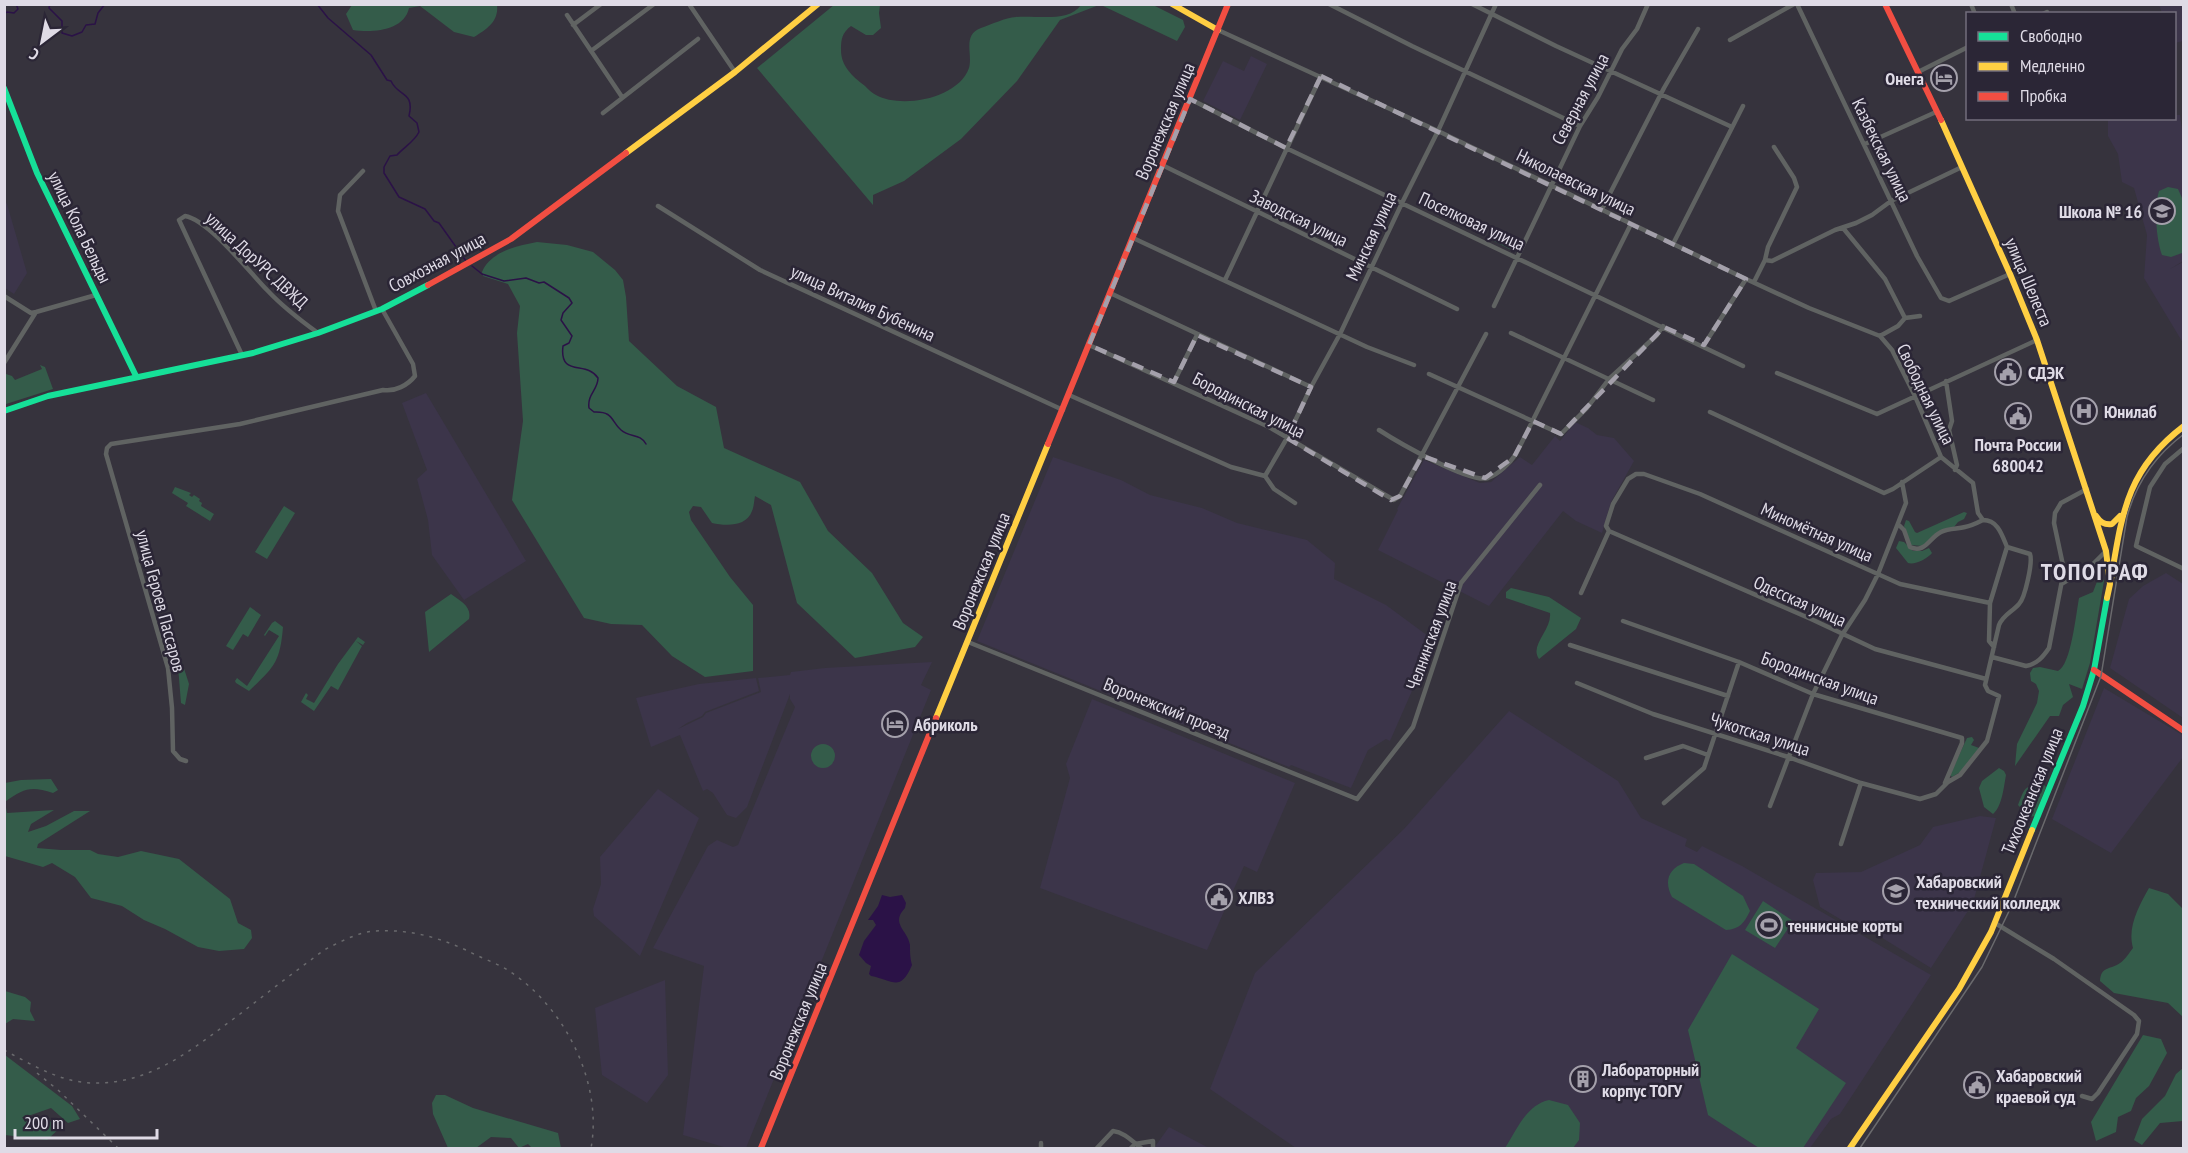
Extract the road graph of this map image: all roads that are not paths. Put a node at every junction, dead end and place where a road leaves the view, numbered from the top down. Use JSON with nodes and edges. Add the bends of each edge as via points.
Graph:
{"nodes":[{"id":1,"x":601,"y":4,"type":"edge"},
{"id":2,"x":654,"y":4,"type":"edge"},
{"id":3,"x":689,"y":4,"type":"edge"},
{"id":4,"x":818,"y":4,"type":"edge"},
{"id":5,"x":1172,"y":4,"type":"edge"},
{"id":6,"x":1228,"y":4,"type":"edge"},
{"id":7,"x":1329,"y":4,"type":"edge"},
{"id":8,"x":1472,"y":4,"type":"edge"},
{"id":9,"x":1496,"y":4,"type":"edge"},
{"id":10,"x":1648,"y":4,"type":"edge"},
{"id":11,"x":1796,"y":4,"type":"edge"},
{"id":12,"x":1885,"y":4,"type":"edge"},
{"id":13,"x":1491,"y":14,"type":"junction"},
{"id":14,"x":567,"y":15,"type":"dead end"},
{"id":15,"x":573,"y":25,"type":"junction"},
{"id":16,"x":1698,"y":29,"type":"dead end"},
{"id":17,"x":1218,"y":30,"type":"junction"},
{"id":18,"x":698,"y":39,"type":"dead end"},
{"id":19,"x":1730,"y":40,"type":"dead end"},
{"id":20,"x":1966,"y":48,"type":"edge"},
{"id":21,"x":591,"y":51,"type":"junction"},
{"id":22,"x":1611,"y":70,"type":"junction"},
{"id":23,"x":1466,"y":71,"type":"junction"},
{"id":24,"x":735,"y":72,"type":"junction"},
{"id":25,"x":1918,"y":72,"type":"junction"},
{"id":26,"x":1321,"y":76,"type":"junction"},
{"id":27,"x":4,"y":88,"type":"edge"},
{"id":28,"x":1661,"y":93,"type":"junction"},
{"id":29,"x":622,"y":97,"type":"junction"},
{"id":30,"x":1190,"y":99,"type":"junction"},
{"id":31,"x":1743,"y":106,"type":"dead end"},
{"id":32,"x":1936,"y":112,"type":"junction"},
{"id":33,"x":603,"y":114,"type":"dead end"},
{"id":34,"x":1580,"y":126,"type":"junction"},
{"id":35,"x":1732,"y":127,"type":"junction"},
{"id":36,"x":1438,"y":131,"type":"junction"},
{"id":37,"x":1865,"y":144,"type":"junction"},
{"id":38,"x":1774,"y":147,"type":"dead end"},
{"id":39,"x":1286,"y":148,"type":"junction"},
{"id":40,"x":1162,"y":165,"type":"junction"},
{"id":41,"x":1962,"y":167,"type":"junction"},
{"id":42,"x":363,"y":171,"type":"dead end"},
{"id":43,"x":1552,"y":185,"type":"junction"},
{"id":44,"x":1891,"y":201,"type":"junction"},
{"id":45,"x":1402,"y":203,"type":"junction"},
{"id":46,"x":658,"y":206,"type":"dead end"},
{"id":47,"x":1602,"y":209,"type":"junction"},
{"id":48,"x":1256,"y":212,"type":"junction"},
{"id":49,"x":1631,"y":224,"type":"junction"},
{"id":50,"x":1843,"y":228,"type":"junction"},
{"id":51,"x":1133,"y":238,"type":"junction"},
{"id":52,"x":1673,"y":244,"type":"junction"},
{"id":53,"x":1517,"y":257,"type":"junction"},
{"id":54,"x":1765,"y":260,"type":"junction"},
{"id":55,"x":1371,"y":267,"type":"junction"},
{"id":56,"x":2010,"y":274,"type":"junction"},
{"id":57,"x":1746,"y":279,"type":"junction"},
{"id":58,"x":1225,"y":280,"type":"junction"},
{"id":59,"x":1754,"y":282,"type":"junction"},
{"id":60,"x":1110,"y":293,"type":"junction"},
{"id":61,"x":1596,"y":294,"type":"junction"},
{"id":62,"x":96,"y":295,"type":"junction"},
{"id":63,"x":4,"y":296,"type":"edge"},
{"id":64,"x":1494,"y":306,"type":"dead end"},
{"id":65,"x":1457,"y":309,"type":"dead end"},
{"id":66,"x":379,"y":310,"type":"junction"},
{"id":67,"x":36,"y":312,"type":"junction"},
{"id":68,"x":1920,"y":315,"type":"dead end"},
{"id":69,"x":1905,"y":318,"type":"junction"},
{"id":70,"x":1663,"y":326,"type":"junction"},
{"id":71,"x":318,"y":333,"type":"junction"},
{"id":72,"x":1511,"y":333,"type":"dead end"},
{"id":73,"x":1340,"y":334,"type":"junction"},
{"id":74,"x":1486,"y":334,"type":"dead end"},
{"id":75,"x":1197,"y":335,"type":"junction"},
{"id":76,"x":1881,"y":336,"type":"junction"},
{"id":77,"x":2037,"y":340,"type":"junction"},
{"id":78,"x":1089,"y":345,"type":"junction"},
{"id":79,"x":1704,"y":345,"type":"junction"},
{"id":80,"x":242,"y":355,"type":"junction"},
{"id":81,"x":1563,"y":357,"type":"junction"},
{"id":82,"x":4,"y":363,"type":"edge"},
{"id":83,"x":1414,"y":365,"type":"dead end"},
{"id":84,"x":1743,"y":366,"type":"dead end"},
{"id":85,"x":1777,"y":373,"type":"dead end"},
{"id":86,"x":1429,"y":374,"type":"dead end"},
{"id":87,"x":136,"y":376,"type":"junction"},
{"id":88,"x":1609,"y":379,"type":"junction"},
{"id":89,"x":1946,"y":381,"type":"junction"},
{"id":90,"x":1174,"y":382,"type":"junction"},
{"id":91,"x":1311,"y":387,"type":"junction"},
{"id":92,"x":1458,"y":387,"type":"junction"},
{"id":93,"x":1069,"y":395,"type":"junction"},
{"id":94,"x":1915,"y":396,"type":"junction"},
{"id":95,"x":1653,"y":400,"type":"dead end"},
{"id":96,"x":1063,"y":410,"type":"junction"},
{"id":97,"x":4,"y":411,"type":"edge"},
{"id":98,"x":1710,"y":412,"type":"dead end"},
{"id":99,"x":1533,"y":421,"type":"junction"},
{"id":100,"x":2184,"y":426,"type":"edge"},
{"id":101,"x":1379,"y":430,"type":"dead end"},
{"id":102,"x":1287,"y":438,"type":"junction"},
{"id":103,"x":2184,"y":448,"type":"edge"},
{"id":104,"x":1422,"y":456,"type":"junction"},
{"id":105,"x":1941,"y":457,"type":"junction"},
{"id":106,"x":1955,"y":470,"type":"junction"},
{"id":107,"x":1265,"y":476,"type":"junction"},
{"id":108,"x":1902,"y":482,"type":"junction"},
{"id":109,"x":1540,"y":484,"type":"dead end"},
{"id":110,"x":2087,"y":489,"type":"junction"},
{"id":111,"x":1296,"y":503,"type":"dead end"},
{"id":112,"x":2122,"y":513,"type":"junction"},
{"id":113,"x":2096,"y":516,"type":"junction"},
{"id":114,"x":1983,"y":520,"type":"junction"},
{"id":115,"x":1898,"y":524,"type":"junction"},
{"id":116,"x":1609,"y":531,"type":"junction"},
{"id":117,"x":2007,"y":547,"type":"junction"},
{"id":118,"x":2106,"y":551,"type":"junction"},
{"id":119,"x":2184,"y":569,"type":"edge"},
{"id":120,"x":1878,"y":574,"type":"junction"},
{"id":121,"x":2063,"y":583,"type":"junction"},
{"id":122,"x":2110,"y":584,"type":"junction"},
{"id":123,"x":1581,"y":593,"type":"dead end"},
{"id":124,"x":1990,"y":603,"type":"junction"},
{"id":125,"x":1623,"y":621,"type":"dead end"},
{"id":126,"x":1842,"y":635,"type":"junction"},
{"id":127,"x":968,"y":642,"type":"junction"},
{"id":128,"x":1570,"y":645,"type":"dead end"},
{"id":129,"x":1994,"y":647,"type":"junction"},
{"id":130,"x":1992,"y":657,"type":"junction"},
{"id":131,"x":1739,"y":662,"type":"junction"},
{"id":132,"x":2094,"y":670,"type":"junction"},
{"id":133,"x":1986,"y":679,"type":"junction"},
{"id":134,"x":1577,"y":683,"type":"dead end"},
{"id":135,"x":1813,"y":694,"type":"junction"},
{"id":136,"x":1728,"y":696,"type":"junction"},
{"id":137,"x":2184,"y":730,"type":"edge"},
{"id":138,"x":1714,"y":734,"type":"junction"},
{"id":139,"x":1708,"y":754,"type":"junction"},
{"id":140,"x":1788,"y":757,"type":"junction"},
{"id":141,"x":1646,"y":758,"type":"dead end"},
{"id":142,"x":186,"y":761,"type":"dead end"},
{"id":143,"x":1861,"y":783,"type":"junction"},
{"id":144,"x":1944,"y":786,"type":"junction"},
{"id":145,"x":1357,"y":799,"type":"joint"},
{"id":146,"x":1664,"y":803,"type":"dead end"},
{"id":147,"x":1770,"y":806,"type":"dead end"},
{"id":148,"x":1841,"y":844,"type":"dead end"},
{"id":149,"x":1995,"y":923,"type":"junction"},
{"id":150,"x":2082,"y":1096,"type":"dead end"},
{"id":151,"x":1133,"y":1146,"type":"edge"},
{"id":152,"x":762,"y":1149,"type":"edge"},
{"id":153,"x":1097,"y":1149,"type":"edge"},
{"id":154,"x":1141,"y":1149,"type":"edge"},
{"id":155,"x":1153,"y":1149,"type":"edge"},
{"id":156,"x":1851,"y":1149,"type":"edge"}],
"edges":[{"from":1,"to":15,"type":"street"},
{"from":2,"to":21,"type":"street"},
{"from":3,"to":24,"type":"street"},
{"from":4,"to":24,"type":"main road","name":"Совхозная улица"},
{"from":5,"to":17,"type":"main road"},
{"from":6,"to":17,"type":"main road","name":"Воронежская улица"},
{"from":7,"to":23,"type":"street"},
{"from":8,"to":13,"type":"street"},
{"from":9,"to":13,"type":"street","name":"Минская улица"},
{"from":10,"to":22,"type":"street","name":"Северная улица"},
{"from":11,"to":19,"type":"street"},
{"from":11,"to":37,"type":"street","name":"Казбекская улица"},
{"from":12,"to":25,"type":"main road","name":"улица Шелеста"},
{"from":13,"to":22,"type":"street"},
{"from":13,"to":23,"type":"street","name":"Минская улица"},
{"from":14,"to":15,"type":"street"},
{"from":15,"to":21,"type":"street"},
{"from":16,"to":28,"type":"street"},
{"from":17,"to":26,"type":"street","name":"Николаевская улица"},
{"from":17,"to":30,"type":"main road","name":"Воронежская улица"},
{"from":18,"to":29,"type":"street"},
{"from":20,"to":25,"type":"street"},
{"from":21,"to":29,"type":"street"},
{"from":22,"to":28,"type":"street"},
{"from":22,"to":34,"type":"street","name":"Северная улица"},
{"from":23,"to":34,"type":"street"},
{"from":23,"to":36,"type":"street","name":"Минская улица"},
{"from":24,"to":66,"type":"main road","name":"Совхозная улица","via":[[511,239]]},
{"from":25,"to":32,"type":"main road","name":"улица Шелеста"},
{"from":26,"to":36,"type":"street","name":"Николаевская улица"},
{"from":26,"to":39,"type":"street"},
{"from":27,"to":62,"type":"main road","name":"улица Кола Бельды","via":[[37,173]]},
{"from":28,"to":35,"type":"street"},
{"from":28,"to":47,"type":"street"},
{"from":29,"to":33,"type":"street"},
{"from":30,"to":39,"type":"street","name":"Поселковая улица"},
{"from":30,"to":40,"type":"main road","name":"Воронежская улица"},
{"from":31,"to":35,"type":"street"},
{"from":32,"to":37,"type":"street"},
{"from":32,"to":41,"type":"main road","name":"улица Шелеста"},
{"from":34,"to":43,"type":"street","name":"Северная улица"},
{"from":35,"to":52,"type":"street"},
{"from":36,"to":43,"type":"street","name":"Николаевская улица"},
{"from":36,"to":45,"type":"street","name":"Минская улица"},
{"from":37,"to":44,"type":"street","name":"Казбекская улица"},
{"from":38,"to":54,"type":"street","via":[[1797,187]]},
{"from":39,"to":45,"type":"street","name":"Поселковая улица"},
{"from":39,"to":48,"type":"street"},
{"from":40,"to":48,"type":"street","name":"Заводская улица"},
{"from":40,"to":51,"type":"main road","name":"Воронежская улица"},
{"from":41,"to":44,"type":"street"},
{"from":41,"to":56,"type":"main road","name":"улица Шелеста"},
{"from":42,"to":66,"type":"street","via":[[340,195],[338,211]]},
{"from":43,"to":47,"type":"street","name":"Николаевская улица"},
{"from":43,"to":53,"type":"street","name":"Северная улица"},
{"from":44,"to":50,"type":"street"},
{"from":44,"to":56,"type":"street","name":"Казбекская улица","via":[[1941,298],[1949,301]]},
{"from":45,"to":53,"type":"street","name":"Поселковая улица"},
{"from":45,"to":55,"type":"street","name":"Минская улица"},
{"from":46,"to":96,"type":"street","name":"улица Виталия Бубенина","via":[[760,270]]},
{"from":47,"to":49,"type":"street","name":"Николаевская улица"},
{"from":48,"to":55,"type":"street","name":"Заводская улица"},
{"from":48,"to":58,"type":"street"},
{"from":49,"to":52,"type":"street","name":"Николаевская улица"},
{"from":49,"to":61,"type":"street"},
{"from":50,"to":54,"type":"street","via":[[1772,261]]},
{"from":50,"to":69,"type":"street","via":[[1885,279]]},
{"from":51,"to":58,"type":"street"},
{"from":51,"to":60,"type":"main road","name":"Воронежская улица"},
{"from":52,"to":57,"type":"street","name":"Николаевская улица"},
{"from":53,"to":61,"type":"street","name":"Поселковая улица"},
{"from":53,"to":64,"type":"street","name":"Северная улица"},
{"from":54,"to":59,"type":"street"},
{"from":55,"to":65,"type":"street","name":"Заводская улица"},
{"from":55,"to":73,"type":"street","name":"Минская улица"},
{"from":56,"to":77,"type":"main road","name":"улица Шелеста"},
{"from":57,"to":59,"type":"street","name":"Николаевская улица"},
{"from":57,"to":79,"type":"street"},
{"from":58,"to":73,"type":"street"},
{"from":59,"to":76,"type":"street","name":"Николаевская улица"},
{"from":60,"to":75,"type":"street"},
{"from":60,"to":78,"type":"main road","name":"Воронежская улица"},
{"from":61,"to":70,"type":"street","name":"Поселковая улица"},
{"from":61,"to":81,"type":"street"},
{"from":62,"to":67,"type":"street"},
{"from":62,"to":87,"type":"main road","name":"улица Кола Бельды"},
{"from":63,"to":67,"type":"street","via":[[31,313]]},
{"from":66,"to":71,"type":"main road","name":"Совхозная улица"},
{"from":66,"to":142,"type":"street","name":"улица Героев Пассаров","via":[[413,364],[415,376],[409,383],[389,391],[240,424],[111,444],[107,448],[168,668],[173,751]]},
{"from":67,"to":82,"type":"street"},
{"from":68,"to":69,"type":"street"},
{"from":69,"to":76,"type":"street"},
{"from":70,"to":79,"type":"street","name":"Поселковая улица"},
{"from":70,"to":88,"type":"street"},
{"from":71,"to":80,"type":"main road","name":"Совхозная улица"},
{"from":71,"to":80,"type":"street","name":"улица ДорУРС ДВЖД","via":[[269,292],[237,256],[197,221],[185,216],[179,220]]},
{"from":72,"to":81,"type":"street"},
{"from":73,"to":83,"type":"street"},
{"from":73,"to":91,"type":"street","name":"Минская улица"},
{"from":74,"to":92,"type":"street"},
{"from":75,"to":90,"type":"street"},
{"from":75,"to":91,"type":"street"},
{"from":76,"to":94,"type":"street","name":"Свободная улица"},
{"from":77,"to":89,"type":"street"},
{"from":77,"to":110,"type":"main road","name":"улица Шелеста"},
{"from":78,"to":90,"type":"street","name":"Бородинская улица"},
{"from":78,"to":93,"type":"main road","name":"Воронежская улица"},
{"from":79,"to":84,"type":"street","name":"Поселковая улица"},
{"from":80,"to":87,"type":"main road","name":"Совхозная улица"},
{"from":81,"to":88,"type":"street"},
{"from":81,"to":99,"type":"street"},
{"from":85,"to":94,"type":"street","via":[[1877,414]]},
{"from":86,"to":92,"type":"street"},
{"from":87,"to":97,"type":"main road","name":"Совхозная улица","via":[[48,396]]},
{"from":88,"to":95,"type":"street"},
{"from":88,"to":99,"type":"street","via":[[1561,434]]},
{"from":89,"to":94,"type":"street"},
{"from":89,"to":106,"type":"street"},
{"from":90,"to":102,"type":"street","name":"Бородинская улица"},
{"from":91,"to":102,"type":"street","name":"Минская улица"},
{"from":92,"to":99,"type":"street"},
{"from":92,"to":104,"type":"street"},
{"from":93,"to":96,"type":"main road","name":"Воронежская улица"},
{"from":93,"to":107,"type":"street","via":[[1231,466]]},
{"from":94,"to":105,"type":"street","name":"Свободная улица"},
{"from":96,"to":127,"type":"main road","name":"Воронежская улица"},
{"from":98,"to":108,"type":"street","via":[[1874,490],[1887,492]]},
{"from":99,"to":104,"type":"street","via":[[1516,454],[1489,478],[1474,477]]},
{"from":100,"to":112,"type":"main road","name":"Тихоокеанская улица","via":[[2160,445],[2145,464],[2129,491]]},
{"from":101,"to":104,"type":"street"},
{"from":102,"to":104,"type":"street","name":"Бородинская улица","via":[[1391,500],[1400,496]]},
{"from":102,"to":107,"type":"street","name":"Минская улица"},
{"from":103,"to":119,"type":"street","via":[[2164,464],[2150,487],[2136,546]]},
{"from":105,"to":106,"type":"street","name":"Свободная улица"},
{"from":105,"to":108,"type":"street"},
{"from":106,"to":114,"type":"street","name":"Свободная улица","via":[[1972,483]]},
{"from":107,"to":111,"type":"street","via":[[1274,489]]},
{"from":108,"to":115,"type":"street","via":[[1906,503]]},
{"from":109,"to":145,"type":"street","name":"Челнинская улица","via":[[1461,584],[1413,728]]},
{"from":110,"to":113,"type":"main road","name":"улица Шелеста"},
{"from":110,"to":121,"type":"street","via":[[2061,503],[2055,513],[2064,564]]},
{"from":112,"to":113,"type":"main road","via":[[2118,520],[2105,525]]},
{"from":112,"to":122,"type":"main road","name":"Тихоокеанская улица"},
{"from":113,"to":118,"type":"main road","name":"улица Шелеста"},
{"from":114,"to":115,"type":"street","via":[[1947,529],[1917,550],[1910,547]]},
{"from":114,"to":117,"type":"street","name":"Свободная улица","via":[[1995,524]]},
{"from":115,"to":120,"type":"street"},
{"from":116,"to":120,"type":"street","name":"Миномётная улица","via":[[1606,525],[1613,504],[1628,478],[1636,474],[1654,476]]},
{"from":116,"to":123,"type":"street"},
{"from":116,"to":126,"type":"street","name":"Одесская улица"},
{"from":117,"to":124,"type":"street"},
{"from":117,"to":129,"type":"street","via":[[2030,554],[2031,562],[2022,599],[2001,621]]},
{"from":118,"to":121,"type":"street","via":[[2090,567]]},
{"from":118,"to":122,"type":"main road","name":"улица Шелеста"},
{"from":120,"to":124,"type":"street","name":"Миномётная улица","via":[[1900,584]]},
{"from":120,"to":126,"type":"street"},
{"from":121,"to":130,"type":"street","via":[[2049,648],[2043,656],[2025,666]]},
{"from":122,"to":132,"type":"main road","name":"Тихоокеанская улица"},
{"from":124,"to":129,"type":"street","via":[[1989,641]]},
{"from":125,"to":131,"type":"street","name":"Бородинская улица"},
{"from":126,"to":133,"type":"street","name":"Одесская улица","via":[[1875,649]]},
{"from":126,"to":135,"type":"street"},
{"from":127,"to":145,"type":"street","name":"Воронежский проезд"},
{"from":127,"to":152,"type":"main road","name":"Воронежская улица"},
{"from":128,"to":136,"type":"street"},
{"from":129,"to":130,"type":"street"},
{"from":130,"to":133,"type":"street"},
{"from":131,"to":135,"type":"street","name":"Бородинская улица"},
{"from":131,"to":136,"type":"street"},
{"from":132,"to":137,"type":"main road"},
{"from":132,"to":149,"type":"main road","name":"Тихоокеанская улица"},
{"from":133,"to":144,"type":"street","via":[[1986,689],[1999,696],[1988,739],[1963,772]]},
{"from":134,"to":138,"type":"street","name":"Чукотская улица"},
{"from":135,"to":140,"type":"street"},
{"from":135,"to":144,"type":"street","name":"Бородинская улица","via":[[1962,738]]},
{"from":136,"to":138,"type":"street"},
{"from":138,"to":139,"type":"street"},
{"from":138,"to":140,"type":"street","name":"Чукотская улица"},
{"from":139,"to":141,"type":"street","via":[[1683,746]]},
{"from":139,"to":146,"type":"street","via":[[1704,768]]},
{"from":140,"to":143,"type":"street","name":"Чукотская улица"},
{"from":140,"to":147,"type":"street"},
{"from":143,"to":144,"type":"street","name":"Чукотская улица","via":[[1920,800]]},
{"from":143,"to":148,"type":"street"},
{"from":149,"to":150,"type":"street","via":[[2054,958],[2139,1021],[2137,1035],[2098,1093],[2092,1099]]},
{"from":149,"to":156,"type":"main road","name":"Тихоокеанская улица","via":[[1959,989]]},
{"from":151,"to":153,"type":"street","via":[[1123,1134],[1113,1131]]},
{"from":151,"to":154,"type":"street"},
{"from":151,"to":155,"type":"street","via":[[1153,1141]]}]}
